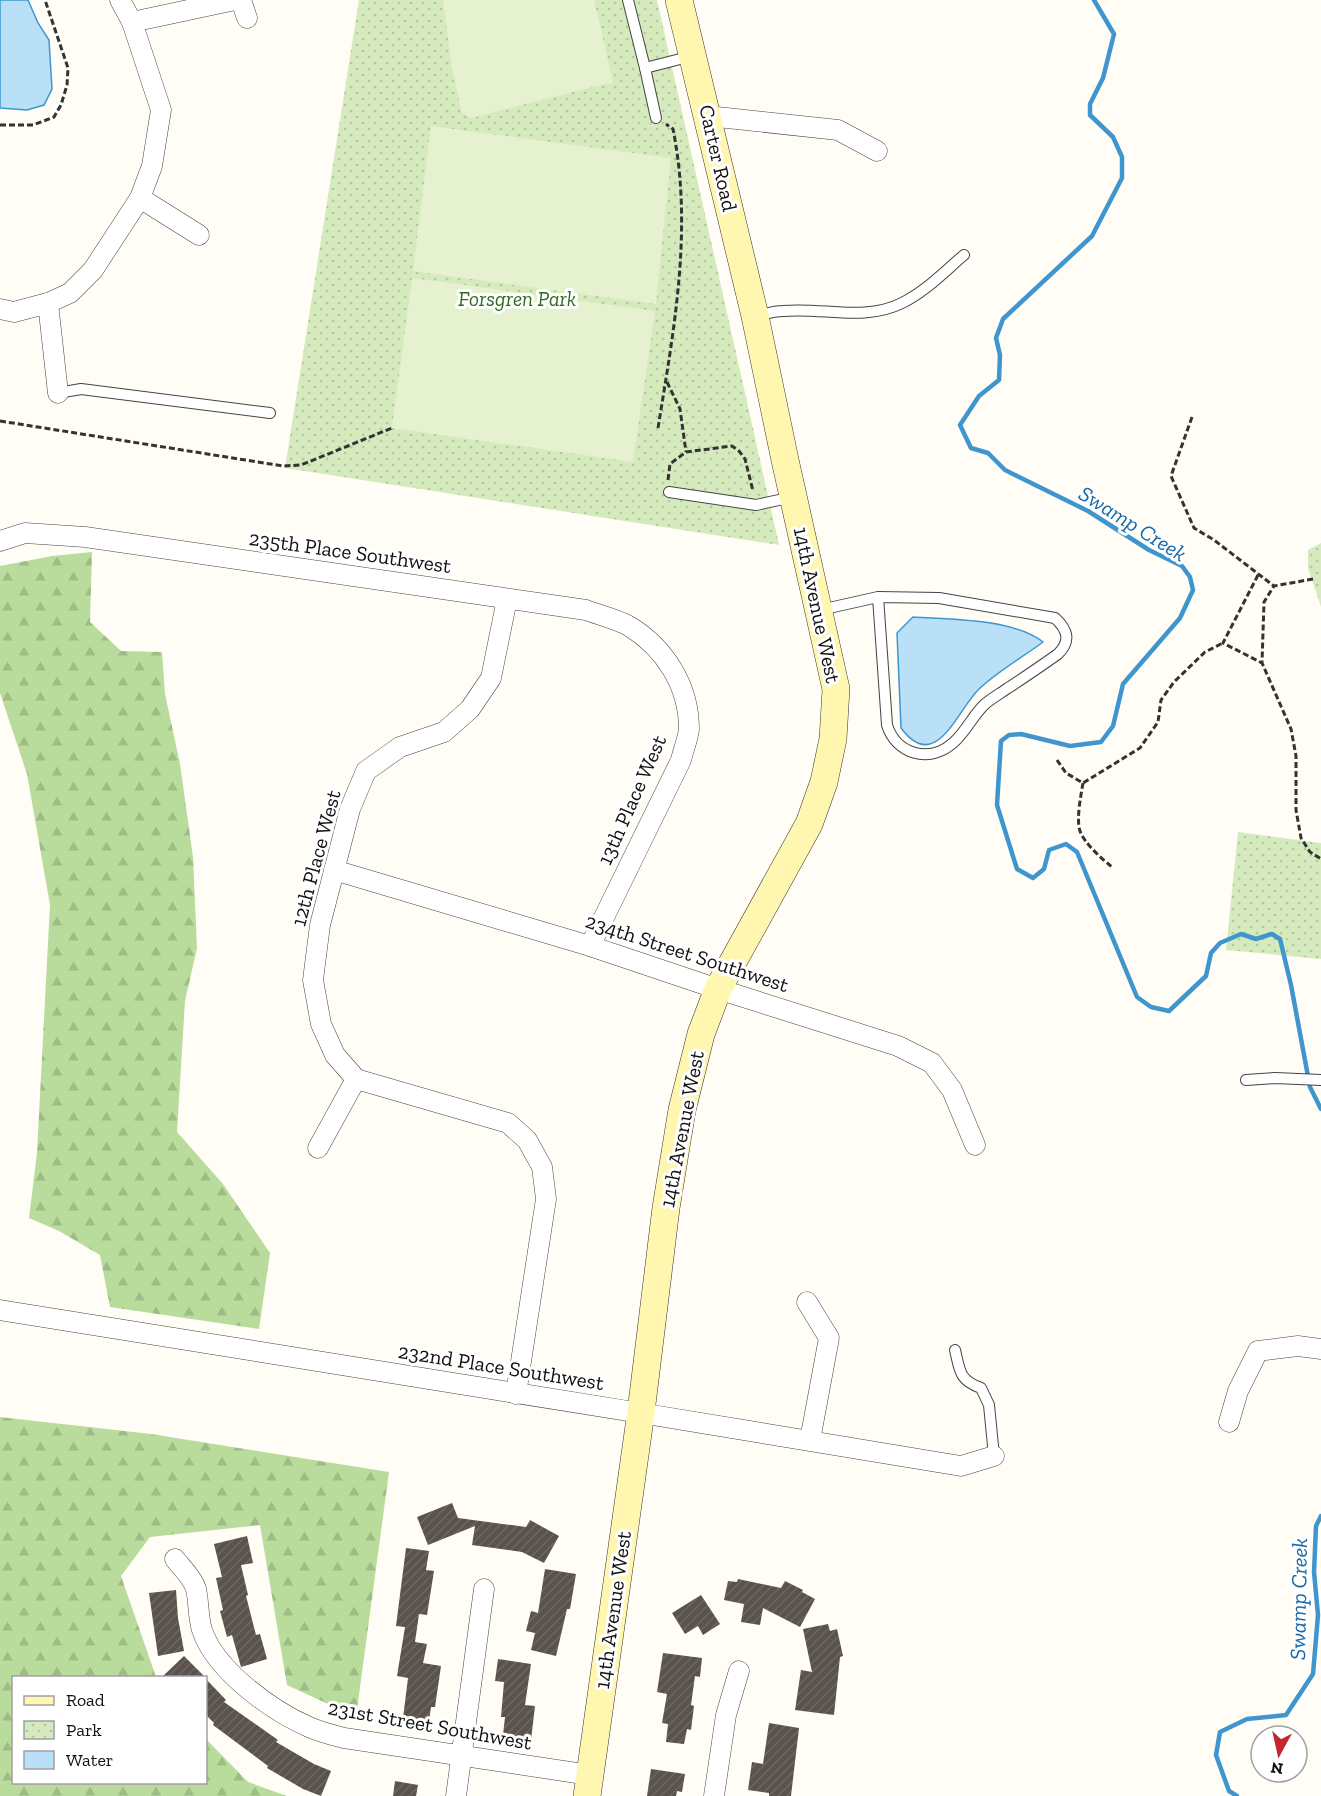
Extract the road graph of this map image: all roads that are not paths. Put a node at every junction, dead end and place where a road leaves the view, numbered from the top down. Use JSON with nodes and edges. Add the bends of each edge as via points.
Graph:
{"nodes":[{"id":1,"x":120,"y":0,"type":"edge"},
{"id":2,"x":235,"y":0,"type":"edge"},
{"id":3,"x":628,"y":0,"type":"edge"},
{"id":4,"x":679,"y":0,"type":"edge"},
{"id":5,"x":132,"y":22,"type":"junction"},
{"id":6,"x":693,"y":56,"type":"junction"},
{"id":7,"x":645,"y":68,"type":"junction"},
{"id":8,"x":708,"y":116,"type":"junction"},
{"id":9,"x":656,"y":118,"type":"road end"},
{"id":10,"x":877,"y":151,"type":"dead end"},
{"id":11,"x":140,"y":198,"type":"junction"},
{"id":12,"x":200,"y":235,"type":"dead end"},
{"id":13,"x":964,"y":255,"type":"dead end"},
{"id":14,"x":48,"y":303,"type":"junction"},
{"id":15,"x":0,"y":309,"type":"edge"},
{"id":16,"x":755,"y":316,"type":"junction"},
{"id":17,"x":58,"y":393,"type":"joint"},
{"id":18,"x":270,"y":413,"type":"dead end"},
{"id":19,"x":669,"y":492,"type":"road end"},
{"id":20,"x":793,"y":497,"type":"junction"},
{"id":21,"x":0,"y":541,"type":"edge"},
{"id":22,"x":878,"y":597,"type":"junction"},
{"id":23,"x":507,"y":599,"type":"junction"},
{"id":24,"x":819,"y":610,"type":"junction"},
{"id":25,"x":675,"y":670,"type":"joint"},
{"id":26,"x":334,"y":870,"type":"junction"},
{"id":27,"x":590,"y":946,"type":"junction"},
{"id":28,"x":718,"y":989,"type":"junction"},
{"id":29,"x":356,"y":1079,"type":"junction"},
{"id":30,"x":1246,"y":1080,"type":"dead end"},
{"id":31,"x":1321,"y":1080,"type":"edge"},
{"id":32,"x":975,"y":1145,"type":"dead end"},
{"id":33,"x":318,"y":1148,"type":"dead end"},
{"id":34,"x":807,"y":1302,"type":"dead end"},
{"id":35,"x":0,"y":1310,"type":"edge"},
{"id":36,"x":1321,"y":1349,"type":"edge"},
{"id":37,"x":955,"y":1350,"type":"dead end"},
{"id":38,"x":516,"y":1394,"type":"junction"},
{"id":39,"x":641,"y":1412,"type":"junction"},
{"id":40,"x":1229,"y":1422,"type":"dead end"},
{"id":41,"x":810,"y":1440,"type":"junction"},
{"id":42,"x":994,"y":1456,"type":"joint"},
{"id":43,"x":175,"y":1559,"type":"dead end"},
{"id":44,"x":484,"y":1589,"type":"dead end"},
{"id":45,"x":739,"y":1671,"type":"dead end"},
{"id":46,"x":462,"y":1757,"type":"junction"},
{"id":47,"x":588,"y":1786,"type":"edge"},
{"id":48,"x":456,"y":1796,"type":"edge"},
{"id":49,"x":714,"y":1796,"type":"edge"}],
"edges":[{"from":1,"to":5,"type":"street"},
{"from":2,"to":5,"type":"street"},
{"from":3,"to":7,"type":"lane"},
{"from":4,"to":6,"type":"street","name":"Carter Road"},
{"from":5,"to":11,"type":"street","via":[[161,110],[152,166]]},
{"from":6,"to":7,"type":"lane"},
{"from":6,"to":8,"type":"street","name":"Carter Road"},
{"from":7,"to":9,"type":"lane"},
{"from":8,"to":10,"type":"street","via":[[838,130]]},
{"from":8,"to":16,"type":"street","name":"Carter Road"},
{"from":11,"to":12,"type":"street"},
{"from":11,"to":14,"type":"street","via":[[93,270],[70,293]]},
{"from":13,"to":16,"type":"lane","via":[[928,286],[902,303],[880,311],[861,314],[783,310]]},
{"from":14,"to":15,"type":"street","via":[[14,312]]},
{"from":14,"to":17,"type":"street"},
{"from":16,"to":20,"type":"street","name":"14th Avenue West"},
{"from":17,"to":18,"type":"lane","via":[[81,388]]},
{"from":19,"to":20,"type":"lane","via":[[756,505]]},
{"from":20,"to":24,"type":"street","name":"14th Avenue West"},
{"from":21,"to":23,"type":"street","name":"235th Place Southwest","via":[[25,533],[85,537]]},
{"from":22,"to":22,"type":"lane","via":[[939,598],[1055,618],[1063,625],[1065,646],[985,704],[953,743],[940,752],[910,752],[898,745],[887,725]]},
{"from":22,"to":24,"type":"lane"},
{"from":23,"to":25,"type":"street","name":"235th Place Southwest","via":[[586,610],[628,626],[653,645]]},
{"from":23,"to":26,"type":"street","name":"12th Place West","via":[[491,678],[470,708],[444,732],[400,747],[366,771],[350,809]]},
{"from":24,"to":28,"type":"street","name":"14th Avenue West","via":[[836,689],[833,739],[824,782],[809,824]]},
{"from":25,"to":27,"type":"street","name":"13th Place West","via":[[685,697],[689,730],[681,760]]},
{"from":26,"to":27,"type":"street","name":"234th Street Southwest"},
{"from":26,"to":29,"type":"street","name":"12th Place West","via":[[320,925],[314,980],[321,1024],[335,1056]]},
{"from":27,"to":28,"type":"street","name":"234th Street Southwest"},
{"from":28,"to":32,"type":"street","name":"234th Street Southwest","via":[[898,1046],[932,1062],[952,1090]]},
{"from":28,"to":39,"type":"street","name":"14th Avenue West","via":[[701,1034],[682,1110]]},
{"from":29,"to":33,"type":"street"},
{"from":29,"to":38,"type":"street","via":[[508,1123],[527,1140],[542,1167],[546,1200]]},
{"from":30,"to":31,"type":"lane"},
{"from":34,"to":41,"type":"street","via":[[829,1338]]},
{"from":35,"to":38,"type":"street","name":"232nd Place Southwest"},
{"from":36,"to":40,"type":"street","via":[[1299,1346],[1258,1351],[1238,1391]]},
{"from":37,"to":42,"type":"lane","via":[[961,1374],[968,1383],[981,1388],[989,1405]]},
{"from":38,"to":39,"type":"street","name":"232nd Place Southwest"},
{"from":39,"to":41,"type":"street","name":"232nd Place Southwest"},
{"from":39,"to":47,"type":"street","name":"14th Avenue West"},
{"from":41,"to":42,"type":"street","name":"232nd Place Southwest","via":[[961,1466]]},
{"from":43,"to":46,"type":"street","name":"231st Street Southwest","via":[[195,1586],[202,1630],[212,1648],[253,1693],[283,1714],[344,1738]]},
{"from":44,"to":46,"type":"street"},
{"from":45,"to":49,"type":"street","via":[[726,1715]]},
{"from":46,"to":47,"type":"street","name":"231st Street Southwest"},
{"from":46,"to":48,"type":"street"}]}
